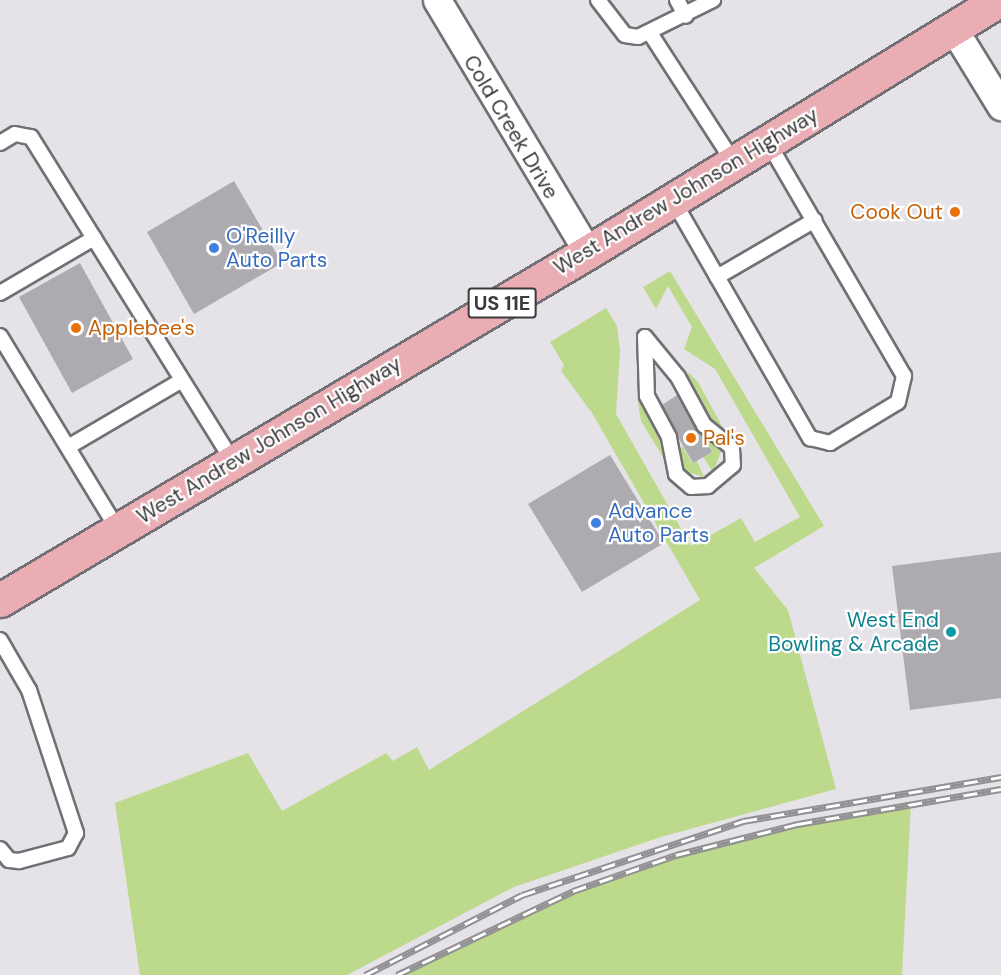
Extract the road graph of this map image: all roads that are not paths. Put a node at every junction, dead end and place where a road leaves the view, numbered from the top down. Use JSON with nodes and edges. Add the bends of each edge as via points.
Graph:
{"nodes":[{"id":1,"x":437,"y":0,"type":"edge"},
{"id":2,"x":598,"y":0,"type":"edge"},
{"id":3,"x":677,"y":0,"type":"edge"},
{"id":4,"x":713,"y":0,"type":"edge"},
{"id":5,"x":998,"y":1,"type":"edge"},
{"id":6,"x":686,"y":16,"type":"junction"},
{"id":7,"x":953,"y":28,"type":"junction"},
{"id":8,"x":650,"y":33,"type":"junction"},
{"id":9,"x":1001,"y":106,"type":"edge"},
{"id":10,"x":0,"y":142,"type":"edge"},
{"id":11,"x":768,"y":142,"type":"junction"},
{"id":12,"x":734,"y":163,"type":"junction"},
{"id":13,"x":673,"y":200,"type":"junction"},
{"id":14,"x":815,"y":220,"type":"junction"},
{"id":15,"x":94,"y":238,"type":"junction"},
{"id":16,"x":588,"y":252,"type":"junction"},
{"id":17,"x":717,"y":277,"type":"junction"},
{"id":18,"x":0,"y":293,"type":"edge"},
{"id":19,"x":0,"y":336,"type":"edge"},
{"id":20,"x":645,"y":337,"type":"joint"},
{"id":21,"x":182,"y":380,"type":"junction"},
{"id":22,"x":68,"y":447,"type":"junction"},
{"id":23,"x":233,"y":462,"type":"junction"},
{"id":24,"x":117,"y":530,"type":"junction"},
{"id":25,"x":0,"y":600,"type":"edge"},
{"id":26,"x":0,"y":640,"type":"edge"},
{"id":27,"x":0,"y":849,"type":"edge"}],
"edges":[{"from":1,"to":16,"type":"street","name":"Cold Creek Drive"},
{"from":2,"to":8,"type":"lane","via":[[625,36]]},
{"from":3,"to":6,"type":"lane"},
{"from":4,"to":6,"type":"lane"},
{"from":5,"to":7,"type":"main road","name":"West Andrew Johnson Highway","number":"US 11E"},
{"from":6,"to":8,"type":"lane"},
{"from":7,"to":9,"type":"street"},
{"from":7,"to":11,"type":"main road","name":"West Andrew Johnson Highway","number":"US 11E"},
{"from":8,"to":12,"type":"lane"},
{"from":10,"to":15,"type":"lane","via":[[15,134],[31,137]]},
{"from":11,"to":12,"type":"main road","name":"West Andrew Johnson Highway","number":"US 11E"},
{"from":11,"to":14,"type":"lane"},
{"from":12,"to":13,"type":"main road","name":"West Andrew Johnson Highway","number":"US 11E"},
{"from":13,"to":16,"type":"main road","name":"West Andrew Johnson Highway","number":"US 11E"},
{"from":13,"to":17,"type":"lane"},
{"from":14,"to":17,"type":"lane"},
{"from":14,"to":17,"type":"lane","via":[[905,384],[898,402],[830,443],[810,438]]},
{"from":15,"to":18,"type":"lane"},
{"from":15,"to":21,"type":"lane"},
{"from":16,"to":23,"type":"main road","name":"West Andrew Johnson Highway","number":"US 11E"},
{"from":19,"to":22,"type":"lane"},
{"from":20,"to":20,"type":"lane","via":[[647,396],[669,437],[676,474],[691,487],[708,486],[733,465],[732,448],[704,424],[678,377]]},
{"from":21,"to":22,"type":"lane"},
{"from":21,"to":23,"type":"lane"},
{"from":22,"to":24,"type":"lane"},
{"from":23,"to":24,"type":"main road","name":"West Andrew Johnson Highway","number":"US 11E"},
{"from":24,"to":25,"type":"main road","name":"West Andrew Johnson Highway","number":"US 11E"},
{"from":26,"to":27,"type":"lane","via":[[29,690],[76,833],[68,848],[20,861],[9,860]]}]}
